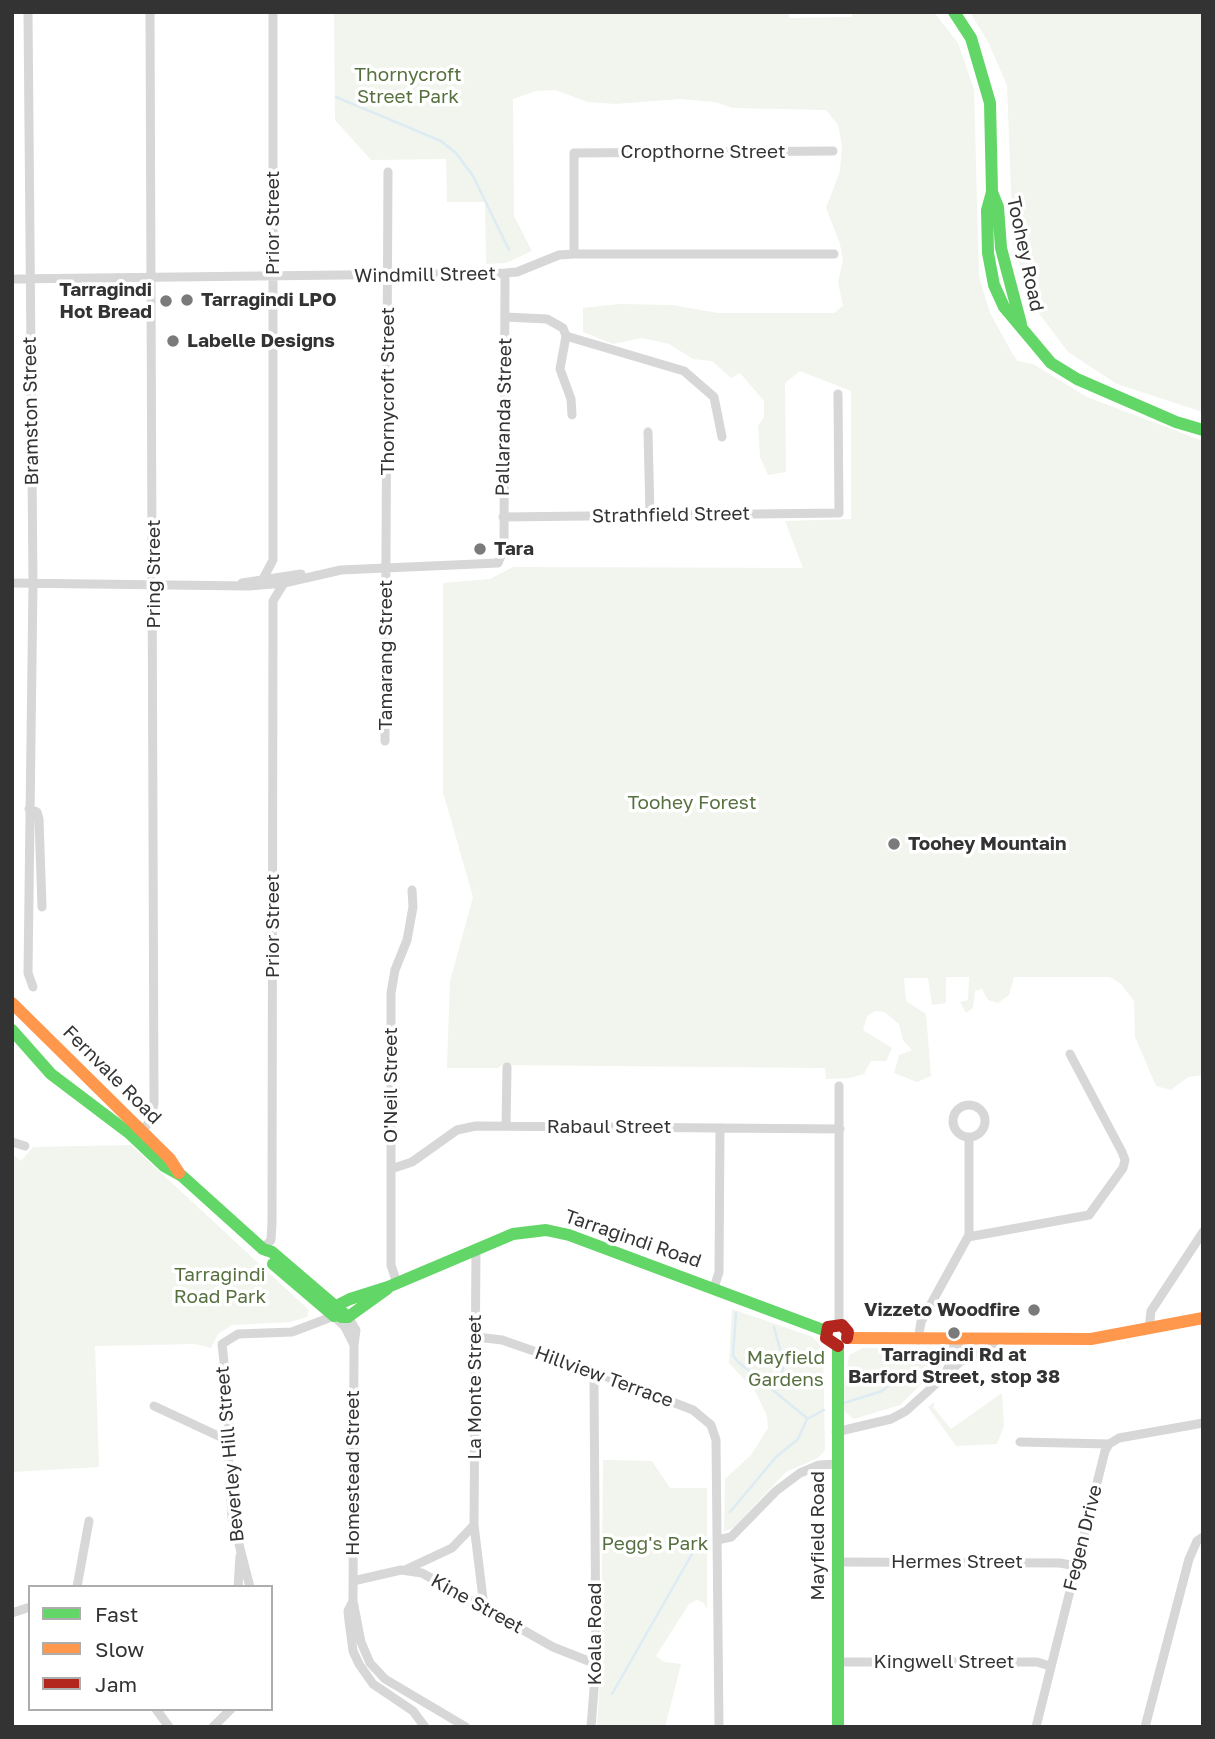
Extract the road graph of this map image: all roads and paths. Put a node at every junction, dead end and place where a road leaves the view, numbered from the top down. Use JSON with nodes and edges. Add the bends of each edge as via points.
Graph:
{"nodes":[{"id":1,"x":28,"y":12,"type":"edge"},
{"id":2,"x":150,"y":12,"type":"edge"},
{"id":3,"x":273,"y":12,"type":"edge"},
{"id":4,"x":954,"y":12,"type":"edge"},
{"id":5,"x":833,"y":151,"type":"dead end"},
{"id":6,"x":388,"y":172,"type":"dead end"},
{"id":7,"x":574,"y":254,"type":"junction"},
{"id":8,"x":834,"y":254,"type":"dead end"},
{"id":9,"x":505,"y":273,"type":"junction"},
{"id":10,"x":388,"y":275,"type":"junction"},
{"id":11,"x":273,"y":276,"type":"junction"},
{"id":12,"x":151,"y":278,"type":"junction"},
{"id":13,"x":12,"y":279,"type":"edge"},
{"id":14,"x":29,"y":279,"type":"junction"},
{"id":15,"x":505,"y":317,"type":"junction"},
{"id":16,"x":566,"y":336,"type":"junction"},
{"id":17,"x":838,"y":394,"type":"dead end"},
{"id":18,"x":572,"y":415,"type":"dead end"},
{"id":19,"x":1203,"y":429,"type":"edge"},
{"id":20,"x":648,"y":432,"type":"dead end"},
{"id":21,"x":722,"y":437,"type":"dead end"},
{"id":22,"x":650,"y":515,"type":"junction"},
{"id":23,"x":503,"y":517,"type":"junction"},
{"id":24,"x":273,"y":560,"type":"junction"},
{"id":25,"x":386,"y":569,"type":"junction"},
{"id":26,"x":284,"y":580,"type":"junction"},
{"id":27,"x":262,"y":582,"type":"junction"},
{"id":28,"x":12,"y":583,"type":"edge"},
{"id":29,"x":33,"y":583,"type":"junction"},
{"id":30,"x":154,"y":583,"type":"junction"},
{"id":31,"x":273,"y":601,"type":"junction"},
{"id":32,"x":385,"y":741,"type":"dead end"},
{"id":33,"x":29,"y":809,"type":"junction"},
{"id":34,"x":412,"y":890,"type":"dead end"},
{"id":35,"x":42,"y":907,"type":"dead end"},
{"id":36,"x":33,"y":987,"type":"dead end"},
{"id":37,"x":12,"y":1003,"type":"edge"},
{"id":38,"x":12,"y":1030,"type":"edge"},
{"id":39,"x":1070,"y":1054,"type":"dead end"},
{"id":40,"x":507,"y":1067,"type":"dead end"},
{"id":41,"x":839,"y":1086,"type":"dead end"},
{"id":42,"x":506,"y":1126,"type":"junction"},
{"id":43,"x":720,"y":1128,"type":"junction"},
{"id":44,"x":840,"y":1129,"type":"junction"},
{"id":45,"x":142,"y":1132,"type":"junction"},
{"id":46,"x":969,"y":1137,"type":"dead end"},
{"id":47,"x":12,"y":1142,"type":"edge"},
{"id":48,"x":25,"y":1146,"type":"dead end"},
{"id":49,"x":391,"y":1169,"type":"junction"},
{"id":50,"x":182,"y":1176,"type":"junction"},
{"id":51,"x":1203,"y":1233,"type":"edge"},
{"id":52,"x":968,"y":1237,"type":"junction"},
{"id":53,"x":263,"y":1249,"type":"junction"},
{"id":54,"x":476,"y":1249,"type":"junction"},
{"id":55,"x":393,"y":1285,"type":"junction"},
{"id":56,"x":714,"y":1288,"type":"junction"},
{"id":57,"x":335,"y":1311,"type":"junction"},
{"id":58,"x":348,"y":1317,"type":"junction"},
{"id":59,"x":1203,"y":1318,"type":"edge"},
{"id":60,"x":839,"y":1324,"type":"junction"},
{"id":61,"x":1149,"y":1328,"type":"junction"},
{"id":62,"x":826,"y":1331,"type":"junction"},
{"id":63,"x":476,"y":1337,"type":"junction"},
{"id":64,"x":918,"y":1339,"type":"junction"},
{"id":65,"x":1004,"y":1339,"type":"junction"},
{"id":66,"x":958,"y":1340,"type":"junction"},
{"id":67,"x":843,"y":1342,"type":"junction"},
{"id":68,"x":354,"y":1345,"type":"junction"},
{"id":69,"x":960,"y":1362,"type":"junction"},
{"id":70,"x":597,"y":1373,"type":"junction"},
{"id":71,"x":945,"y":1374,"type":"junction"},
{"id":72,"x":154,"y":1406,"type":"dead end"},
{"id":73,"x":1203,"y":1423,"type":"edge"},
{"id":74,"x":836,"y":1432,"type":"junction"},
{"id":75,"x":227,"y":1440,"type":"junction"},
{"id":76,"x":1020,"y":1443,"type":"dead end"},
{"id":77,"x":1109,"y":1444,"type":"junction"},
{"id":78,"x":837,"y":1464,"type":"junction"},
{"id":79,"x":89,"y":1521,"type":"dead end"},
{"id":80,"x":474,"y":1525,"type":"junction"},
{"id":81,"x":1203,"y":1537,"type":"edge"},
{"id":82,"x":717,"y":1540,"type":"junction"},
{"id":83,"x":240,"y":1556,"type":"junction"},
{"id":84,"x":837,"y":1562,"type":"junction"},
{"id":85,"x":1076,"y":1566,"type":"junction"},
{"id":86,"x":407,"y":1569,"type":"junction"},
{"id":87,"x":353,"y":1581,"type":"junction"},
{"id":88,"x":77,"y":1585,"type":"edge"},
{"id":89,"x":238,"y":1585,"type":"edge"},
{"id":90,"x":250,"y":1585,"type":"edge"},
{"id":91,"x":353,"y":1601,"type":"junction"},
{"id":92,"x":484,"y":1607,"type":"junction"},
{"id":93,"x":838,"y":1662,"type":"junction"},
{"id":94,"x":596,"y":1664,"type":"junction"},
{"id":95,"x":1050,"y":1666,"type":"junction"},
{"id":96,"x":157,"y":1711,"type":"edge"},
{"id":97,"x":229,"y":1711,"type":"edge"},
{"id":98,"x":446,"y":1715,"type":"junction"},
{"id":99,"x":169,"y":1727,"type":"edge"},
{"id":100,"x":213,"y":1727,"type":"edge"},
{"id":101,"x":425,"y":1727,"type":"edge"},
{"id":102,"x":452,"y":1727,"type":"edge"},
{"id":103,"x":466,"y":1727,"type":"edge"},
{"id":104,"x":591,"y":1727,"type":"edge"},
{"id":105,"x":719,"y":1727,"type":"edge"},
{"id":106,"x":838,"y":1727,"type":"edge"},
{"id":107,"x":1036,"y":1727,"type":"edge"},
{"id":108,"x":1145,"y":1727,"type":"edge"}],
"edges":[{"from":1,"to":14,"type":"street","name":"Bramston Street"},
{"from":2,"to":12,"type":"street","name":"Pring Street"},
{"from":3,"to":11,"type":"street","name":"Prior Street"},
{"from":4,"to":19,"type":"street","name":"Toohey Road","via":[[971,38],[986,82],[1000,248],[1021,325],[1051,363],[1077,379]]},
{"from":5,"to":7,"type":"street","name":"Cropthorne Street","via":[[574,153]]},
{"from":6,"to":10,"type":"street","name":"Thornycroft Street"},
{"from":7,"to":8,"type":"street","name":"Windmill Street"},
{"from":7,"to":9,"type":"street","name":"Windmill Street"},
{"from":9,"to":10,"type":"street","name":"Windmill Street"},
{"from":9,"to":15,"type":"street","name":"Pallaranda Street"},
{"from":10,"to":11,"type":"street","name":"Windmill Street"},
{"from":10,"to":25,"type":"street","name":"Thornycroft Street"},
{"from":11,"to":12,"type":"street","name":"Windmill Street"},
{"from":11,"to":24,"type":"street","name":"Prior Street"},
{"from":12,"to":14,"type":"street","name":"Windmill Street"},
{"from":12,"to":30,"type":"street","name":"Pring Street"},
{"from":13,"to":14,"type":"street","name":"Windmill Street"},
{"from":14,"to":29,"type":"street","name":"Bramston Street"},
{"from":15,"to":16,"type":"street","via":[[554,321]]},
{"from":15,"to":23,"type":"street","name":"Pallaranda Street"},
{"from":16,"to":18,"type":"street","via":[[560,369]]},
{"from":16,"to":21,"type":"street","via":[[684,371],[714,397]]},
{"from":17,"to":22,"type":"street","name":"Strathfield Street","via":[[839,513]]},
{"from":20,"to":22,"type":"street"},
{"from":22,"to":23,"type":"street","name":"Strathfield Street"},
{"from":23,"to":25,"type":"street","name":"Pallaranda Street","via":[[504,549],[500,561],[490,566]]},
{"from":24,"to":26,"type":"street"},
{"from":24,"to":27,"type":"street"},
{"from":25,"to":26,"type":"street","via":[[341,570]]},
{"from":25,"to":32,"type":"street","name":"Tamarang Street"},
{"from":26,"to":27,"type":"street"},
{"from":26,"to":31,"type":"street"},
{"from":27,"to":30,"type":"street"},
{"from":27,"to":31,"type":"street"},
{"from":28,"to":29,"type":"street"},
{"from":29,"to":30,"type":"street"},
{"from":29,"to":33,"type":"street","name":"Bramston Street"},
{"from":30,"to":45,"type":"street","name":"Pring Street","via":[[154,1103]]},
{"from":31,"to":53,"type":"street","name":"Prior Street","via":[[272,1224],[271,1240]]},
{"from":33,"to":35,"type":"street","name":"Bramston Street","via":[[37,812],[39,819]]},
{"from":33,"to":36,"type":"street","name":"Bramston Street","via":[[28,973]]},
{"from":34,"to":49,"type":"street","name":"O'Neil Street","via":[[407,940],[392,981]]},
{"from":37,"to":45,"type":"street","name":"Fernvale Road"},
{"from":38,"to":50,"type":"street","name":"Fernvale Road","via":[[51,1074]]},
{"from":39,"to":52,"type":"street","via":[[1124,1155],[1123,1168],[1089,1215]]},
{"from":40,"to":42,"type":"street"},
{"from":41,"to":44,"type":"street"},
{"from":42,"to":43,"type":"street","name":"Rabaul Street"},
{"from":42,"to":49,"type":"street","name":"Rabaul Street","via":[[457,1130],[412,1162]]},
{"from":43,"to":44,"type":"street","name":"Rabaul Street"},
{"from":43,"to":56,"type":"street","via":[[719,1272]]},
{"from":44,"to":60,"type":"street"},
{"from":45,"to":50,"type":"street","name":"Fernvale Road"},
{"from":46,"to":52,"type":"street"},
{"from":47,"to":48,"type":"street"},
{"from":49,"to":55,"type":"street","name":"O'Neil Street"},
{"from":50,"to":53,"type":"street","name":"Fernvale Road"},
{"from":51,"to":61,"type":"street","via":[[1155,1303]]},
{"from":52,"to":64,"type":"street","via":[[921,1322]]},
{"from":53,"to":57,"type":"street","name":"Fernvale Road","via":[[288,1279]]},
{"from":54,"to":55,"type":"street","name":"Tarragindi Road"},
{"from":54,"to":56,"type":"street","name":"Tarragindi Road","via":[[524,1231],[546,1230]]},
{"from":54,"to":63,"type":"street","name":"La Monte Street"},
{"from":55,"to":57,"type":"street","name":"Tarragindi Road"},
{"from":55,"to":58,"type":"street","name":"Tarragindi Road"},
{"from":56,"to":62,"type":"street","name":"Tarragindi Road"},
{"from":57,"to":58,"type":"street"},
{"from":57,"to":68,"type":"street"},
{"from":57,"to":75,"type":"street","name":"Beverley Hill Street","via":[[292,1332],[238,1334],[224,1341],[230,1418]]},
{"from":58,"to":68,"type":"street","name":"Homestead Street","via":[[356,1330]]},
{"from":59,"to":61,"type":"street"},
{"from":60,"to":62,"type":"street"},
{"from":60,"to":67,"type":"street","via":[[846,1329]]},
{"from":61,"to":65,"type":"street","via":[[1091,1339]]},
{"from":62,"to":67,"type":"street","via":[[828,1341]]},
{"from":63,"to":70,"type":"street","name":"Hillview Terrace","via":[[502,1340]]},
{"from":63,"to":80,"type":"street","name":"La Monte Street"},
{"from":64,"to":66,"type":"street"},
{"from":64,"to":67,"type":"street"},
{"from":65,"to":66,"type":"street"},
{"from":65,"to":69,"type":"street"},
{"from":66,"to":69,"type":"street"},
{"from":66,"to":71,"type":"street"},
{"from":67,"to":74,"type":"street","name":"Mayfield Road"},
{"from":68,"to":87,"type":"street","name":"Homestead Street"},
{"from":69,"to":71,"type":"street"},
{"from":70,"to":82,"type":"street","name":"Hillview Terrace","via":[[700,1414],[711,1426],[716,1440]]},
{"from":70,"to":94,"type":"street","name":"Koala Road"},
{"from":71,"to":74,"type":"street","via":[[900,1415]]},
{"from":72,"to":75,"type":"street"},
{"from":73,"to":77,"type":"street","via":[[1119,1438]]},
{"from":74,"to":78,"type":"street","name":"Mayfield Road"},
{"from":75,"to":83,"type":"street","name":"Beverley Hill Street","via":[[232,1517]]},
{"from":76,"to":77,"type":"street"},
{"from":77,"to":85,"type":"street","name":"Fegen Drive"},
{"from":78,"to":82,"type":"street","via":[[800,1473],[731,1537]]},
{"from":78,"to":84,"type":"street","name":"Mayfield Road"},
{"from":79,"to":88,"type":"street"},
{"from":80,"to":86,"type":"street","via":[[452,1548]]},
{"from":80,"to":92,"type":"street","name":"La Monte Street"},
{"from":81,"to":108,"type":"street","via":[[1189,1559]]},
{"from":82,"to":105,"type":"street"},
{"from":83,"to":89,"type":"street","name":"Beverley Hill Street"},
{"from":83,"to":90,"type":"street","name":"Beverley Hill Street"},
{"from":84,"to":85,"type":"street","name":"Hermes Street"},
{"from":84,"to":93,"type":"street","name":"Mayfield Road"},
{"from":85,"to":95,"type":"street","name":"Fegen Drive"},
{"from":86,"to":87,"type":"street","name":"Kine Street"},
{"from":86,"to":92,"type":"street","name":"Kine Street"},
{"from":87,"to":91,"type":"street","name":"Homestead Street"},
{"from":91,"to":98,"type":"street","name":"Homestead Street","via":[[370,1663],[393,1685]]},
{"from":91,"to":101,"type":"street","name":"Homestead Street","via":[[348,1611],[359,1664],[373,1684],[413,1711]]},
{"from":92,"to":94,"type":"street","name":"Kine Street","via":[[553,1647]]},
{"from":93,"to":95,"type":"street","name":"Kingwell Street","via":[[1037,1662]]},
{"from":93,"to":106,"type":"street","name":"Mayfield Road"},
{"from":94,"to":104,"type":"street","name":"Koala Road"},
{"from":95,"to":107,"type":"street","name":"Fegen Drive"},
{"from":96,"to":99,"type":"street"},
{"from":97,"to":100,"type":"street"},
{"from":98,"to":102,"type":"street"},
{"from":98,"to":103,"type":"street","name":"Homestead Street"}]}
